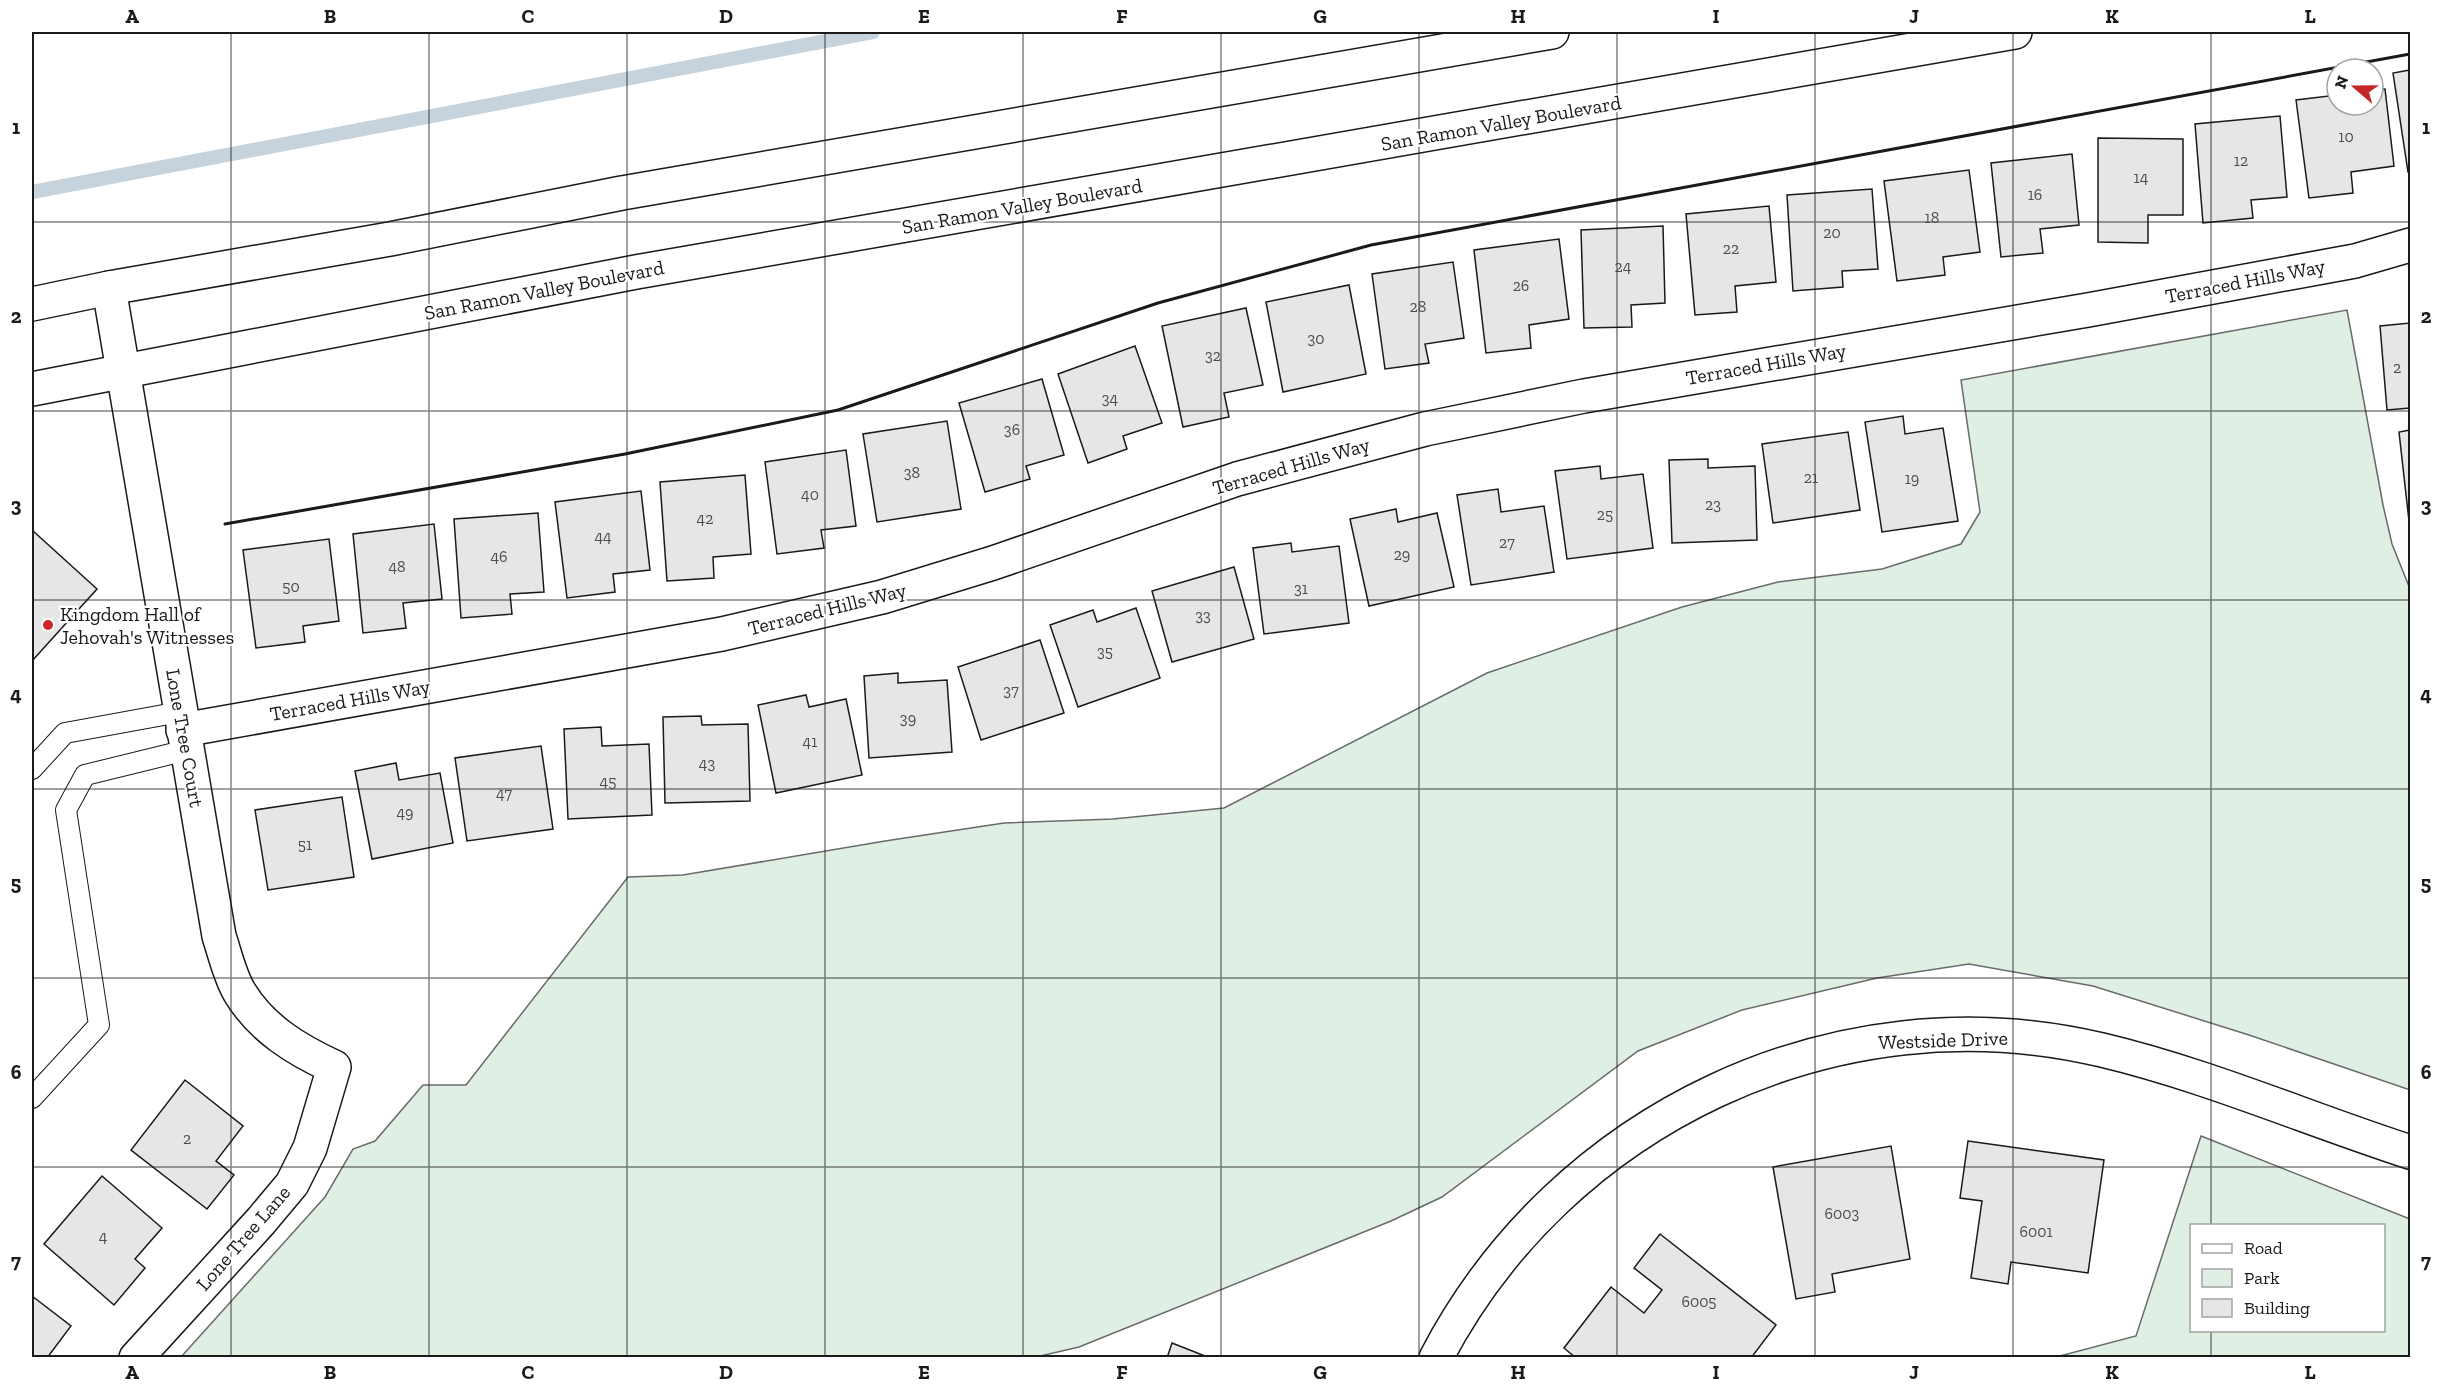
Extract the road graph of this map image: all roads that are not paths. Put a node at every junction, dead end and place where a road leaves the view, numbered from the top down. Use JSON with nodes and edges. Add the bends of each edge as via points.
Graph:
{"nodes":[{"id":1,"x":1552,"y":32,"type":"edge"},
{"id":2,"x":2015,"y":32,"type":"edge"},
{"id":3,"x":2410,"y":245,"type":"edge"},
{"id":4,"x":109,"y":288,"type":"junction"},
{"id":5,"x":32,"y":304,"type":"edge"},
{"id":6,"x":124,"y":370,"type":"junction"},
{"id":7,"x":32,"y":389,"type":"edge"},
{"id":8,"x":184,"y":731,"type":"junction"},
{"id":9,"x":32,"y":769,"type":"edge"},
{"id":10,"x":334,"y":1067,"type":"joint"},
{"id":11,"x":32,"y":1098,"type":"edge"},
{"id":12,"x":2410,"y":1152,"type":"edge"},
{"id":13,"x":136,"y":1358,"type":"edge"},
{"id":14,"x":1436,"y":1358,"type":"edge"}],
"edges":[{"from":1,"to":4,"type":"street","via":[[634,190],[390,239]]},
{"from":2,"to":6,"type":"street","name":"San Ramon Valley Boulevard","via":[[648,270]]},
{"from":3,"to":8,"type":"street","name":"Terraced Hills Way","via":[[2355,261],[1584,396],[1425,429],[1237,479],[993,563],[801,617]]},
{"from":4,"to":5,"type":"street"},
{"from":4,"to":6,"type":"street","name":"Lone Tree Court"},
{"from":6,"to":7,"type":"street","name":"San Ramon Valley Boulevard"},
{"from":6,"to":8,"type":"street","name":"Lone Tree Court"},
{"from":8,"to":9,"type":"lane","via":[[134,721],[65,733]]},
{"from":8,"to":10,"type":"street","name":"Lone Tree Court","via":[[219,936],[239,993],[269,1029],[303,1053]]},
{"from":8,"to":11,"type":"lane","via":[[136,763],[85,775],[66,810],[99,1025]]},
{"from":10,"to":13,"type":"street","name":"Lone Tree Lane","via":[[310,1148],[292,1184]]},
{"from":12,"to":14,"type":"street","name":"Westside Drive","via":[[2163,1067],[2101,1050],[2007,1036],[1959,1036],[1915,1037],[1826,1051],[1770,1068],[1708,1094],[1615,1149],[1538,1215],[1508,1249],[1467,1302]]}]}
